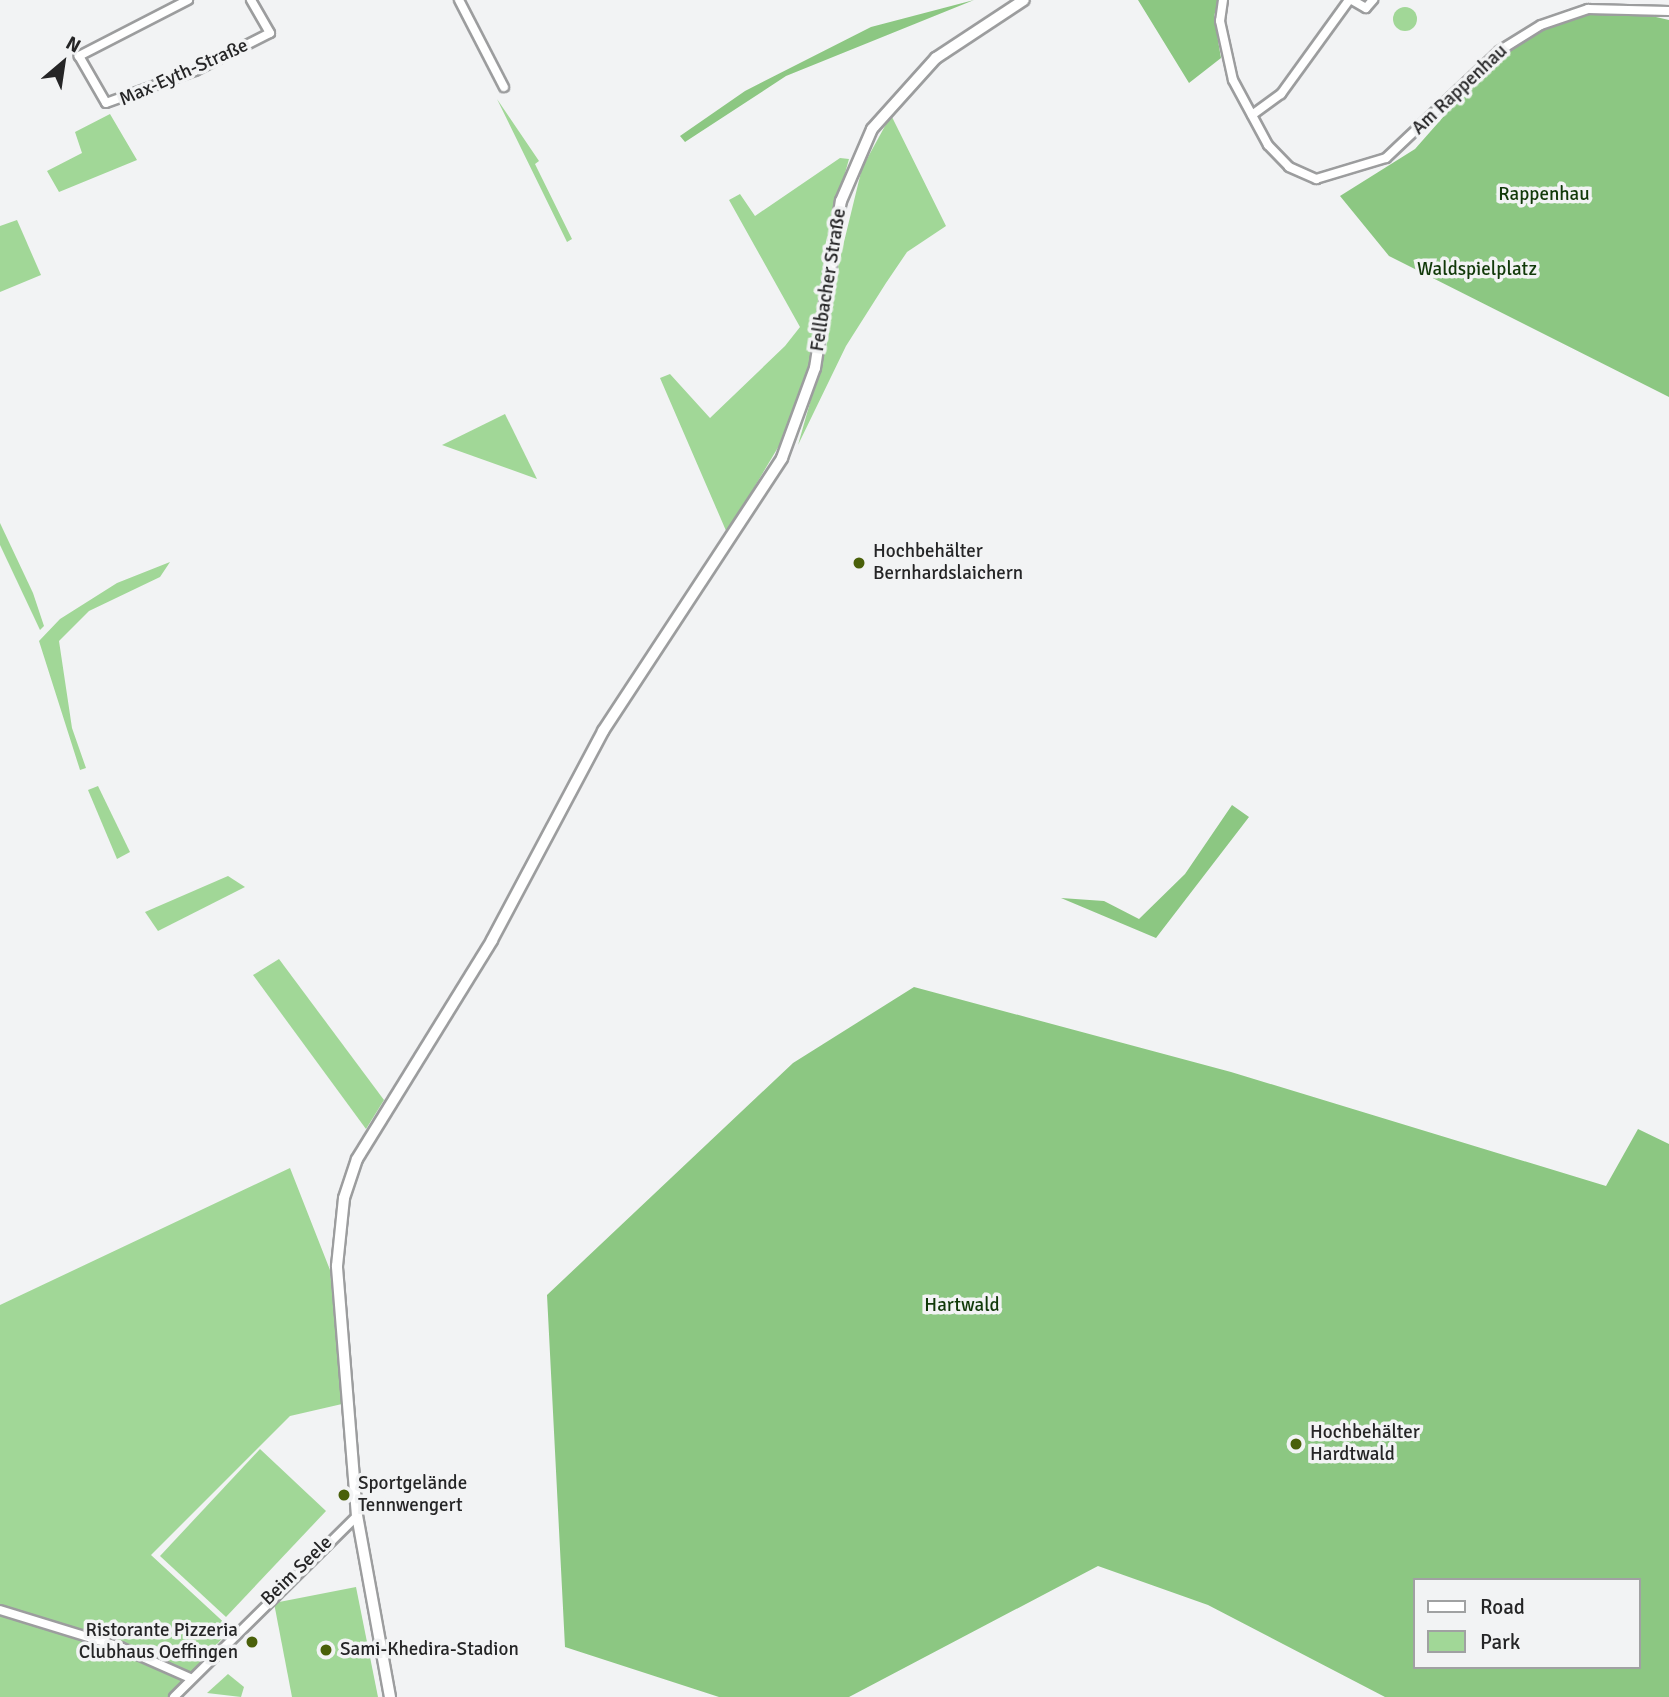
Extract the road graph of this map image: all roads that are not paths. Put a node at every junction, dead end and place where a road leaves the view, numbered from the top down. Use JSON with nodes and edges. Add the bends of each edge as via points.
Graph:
{"nodes":[{"id":1,"x":188,"y":0,"type":"edge"},
{"id":2,"x":251,"y":0,"type":"edge"},
{"id":3,"x":459,"y":0,"type":"edge"},
{"id":4,"x":1024,"y":0,"type":"edge"},
{"id":5,"x":1223,"y":0,"type":"edge"},
{"id":6,"x":1350,"y":0,"type":"edge"},
{"id":7,"x":1373,"y":0,"type":"edge"},
{"id":8,"x":1669,"y":11,"type":"edge"},
{"id":9,"x":504,"y":87,"type":"dead end"},
{"id":10,"x":1252,"y":115,"type":"junction"},
{"id":11,"x":357,"y":1516,"type":"junction"},
{"id":12,"x":0,"y":1610,"type":"edge"},
{"id":13,"x":190,"y":1678,"type":"junction"},
{"id":14,"x":174,"y":1697,"type":"edge"},
{"id":15,"x":390,"y":1697,"type":"edge"}],
"edges":[{"from":1,"to":2,"type":"street","name":"Max-Eyth-Straße","via":[[79,56],[104,100],[113,105],[270,33]]},
{"from":3,"to":9,"type":"street"},
{"from":4,"to":11,"type":"main road","name":"Fellbacher Straße","via":[[909,82],[862,146],[836,218],[818,352],[802,415],[771,477],[603,731],[513,905],[357,1158],[344,1198],[337,1266]]},
{"from":5,"to":10,"type":"street","via":[[1220,21],[1227,57]]},
{"from":6,"to":7,"type":"street","via":[[1366,8]]},
{"from":6,"to":10,"type":"street","via":[[1281,94]]},
{"from":8,"to":10,"type":"street","name":"Am Rappenhau","via":[[1588,9],[1541,25],[1499,51],[1386,158],[1351,173],[1306,178],[1268,145]]},
{"from":11,"to":13,"type":"street","name":"Beim Seele"},
{"from":11,"to":15,"type":"main road","name":"Fellbacher Straße"},
{"from":12,"to":13,"type":"street","via":[[120,1647]]},
{"from":13,"to":14,"type":"street","name":"Beim Seele"}]}
